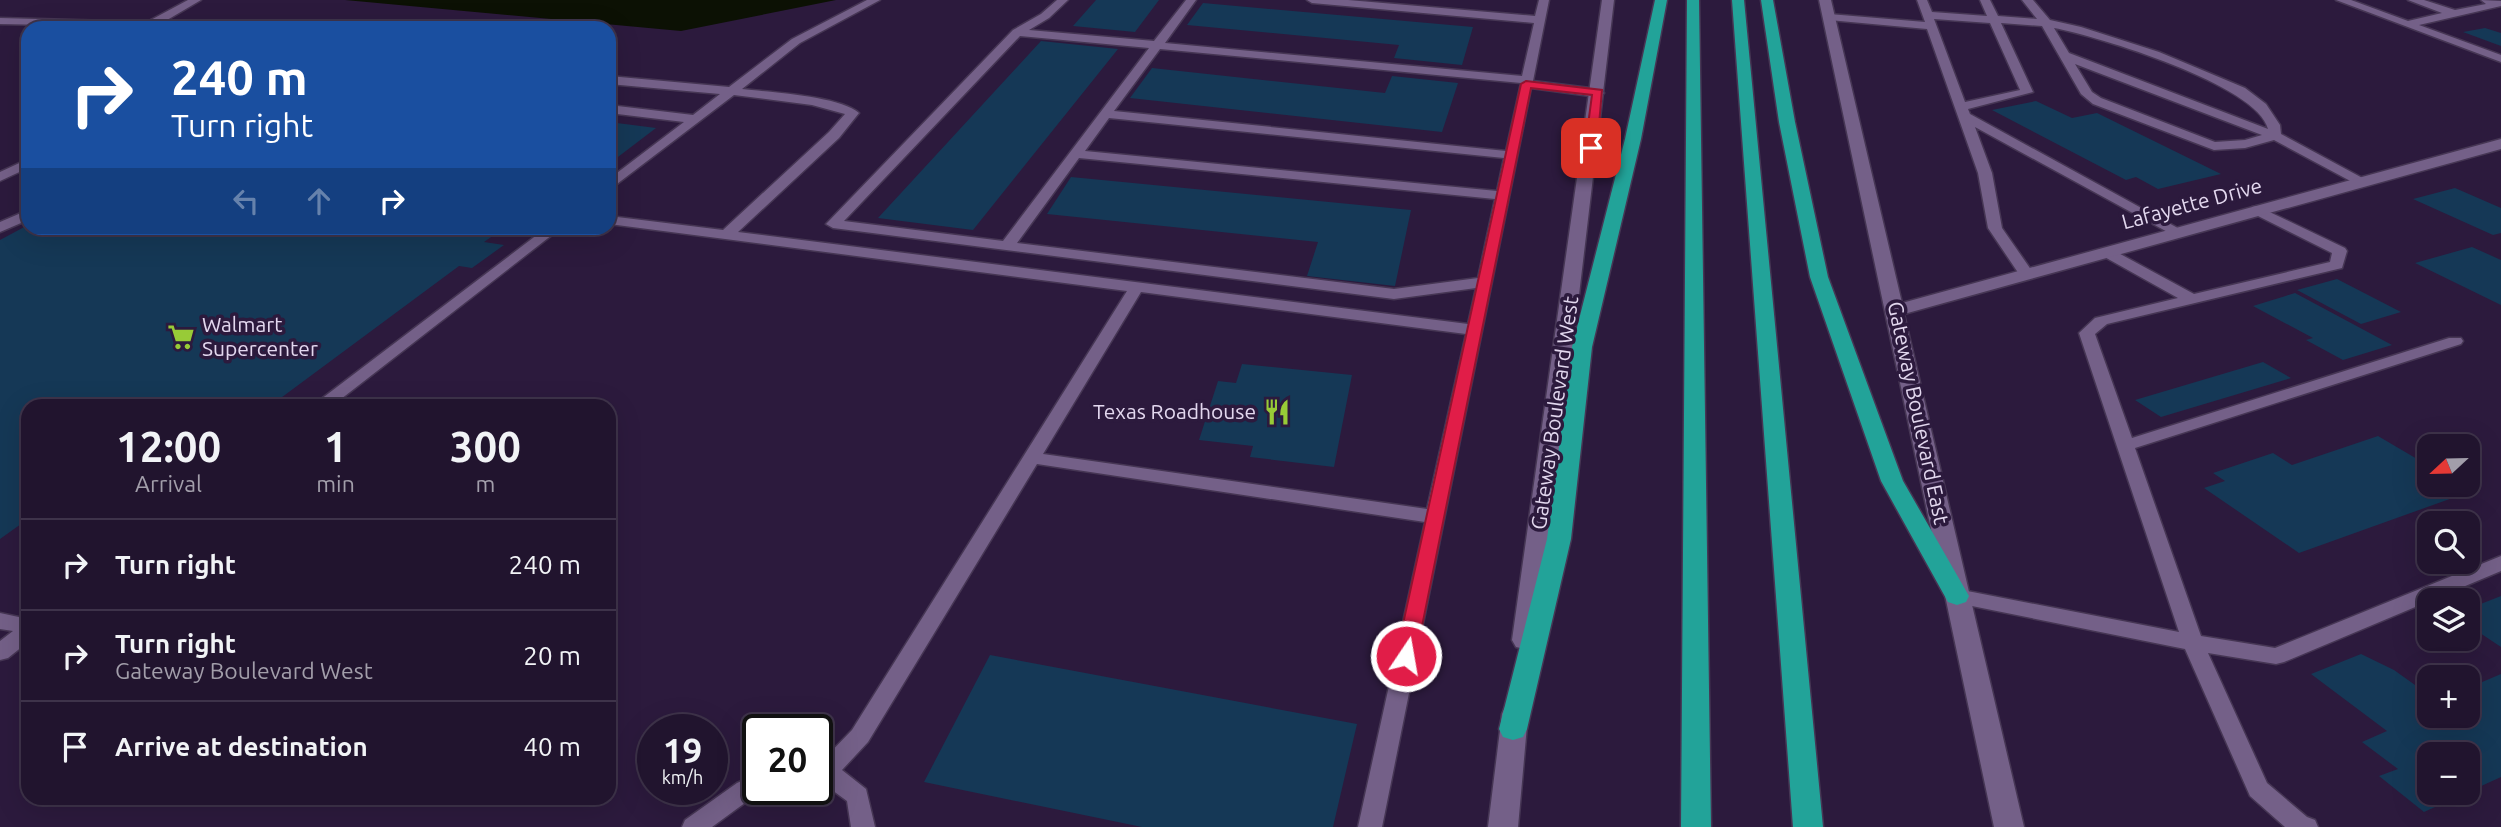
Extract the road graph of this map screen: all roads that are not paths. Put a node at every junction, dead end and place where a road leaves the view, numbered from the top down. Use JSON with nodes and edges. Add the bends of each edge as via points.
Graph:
{"nodes":[{"id":1,"x":196,"y":0,"type":"edge"},
{"id":2,"x":875,"y":0,"type":"edge"},
{"id":3,"x":1063,"y":0,"type":"edge"},
{"id":4,"x":1191,"y":0,"type":"edge"},
{"id":5,"x":1312,"y":0,"type":"edge"},
{"id":6,"x":1544,"y":0,"type":"edge"},
{"id":7,"x":1608,"y":0,"type":"edge"},
{"id":8,"x":1661,"y":0,"type":"edge"},
{"id":9,"x":1693,"y":0,"type":"edge"},
{"id":10,"x":1738,"y":0,"type":"edge"},
{"id":11,"x":1767,"y":0,"type":"edge"},
{"id":12,"x":1922,"y":0,"type":"edge"},
{"id":13,"x":1985,"y":0,"type":"edge"},
{"id":14,"x":2027,"y":0,"type":"edge"},
{"id":15,"x":2341,"y":0,"type":"edge"},
{"id":16,"x":2413,"y":0,"type":"edge"},
{"id":17,"x":2486,"y":0,"type":"edge"},
{"id":18,"x":2500,"y":4,"type":"edge"},
{"id":19,"x":1827,"y":8,"type":"edge"},
{"id":20,"x":2455,"y":14,"type":"junction"},
{"id":21,"x":1994,"y":19,"type":"junction"},
{"id":22,"x":1539,"y":20,"type":"junction"},
{"id":23,"x":1929,"y":20,"type":"junction"},
{"id":24,"x":0,"y":21,"type":"edge"},
{"id":25,"x":156,"y":21,"type":"edge"},
{"id":26,"x":21,"y":22,"type":"edge"},
{"id":27,"x":2046,"y":23,"type":"junction"},
{"id":28,"x":2410,"y":24,"type":"junction"},
{"id":29,"x":1017,"y":32,"type":"junction"},
{"id":30,"x":1157,"y":46,"type":"junction"},
{"id":31,"x":2063,"y":55,"type":"junction"},
{"id":32,"x":2501,"y":59,"type":"edge"},
{"id":33,"x":616,"y":81,"type":"edge"},
{"id":34,"x":1527,"y":82,"type":"junction"},
{"id":35,"x":730,"y":93,"type":"junction"},
{"id":36,"x":1598,"y":93,"type":"junction"},
{"id":37,"x":616,"y":110,"type":"edge"},
{"id":38,"x":1962,"y":111,"type":"junction"},
{"id":39,"x":1106,"y":114,"type":"junction"},
{"id":40,"x":695,"y":119,"type":"junction"},
{"id":41,"x":2275,"y":136,"type":"junction"},
{"id":42,"x":2501,"y":144,"type":"edge"},
{"id":43,"x":1076,"y":153,"type":"junction"},
{"id":44,"x":1511,"y":155,"type":"junction"},
{"id":45,"x":21,"y":166,"type":"edge"},
{"id":46,"x":0,"y":177,"type":"edge"},
{"id":47,"x":616,"y":181,"type":"edge"},
{"id":48,"x":2361,"y":181,"type":"junction"},
{"id":49,"x":1503,"y":196,"type":"junction"},
{"id":50,"x":2258,"y":210,"type":"junction"},
{"id":51,"x":21,"y":218,"type":"edge"},
{"id":52,"x":616,"y":221,"type":"edge"},
{"id":53,"x":0,"y":228,"type":"edge"},
{"id":54,"x":2178,"y":232,"type":"junction"},
{"id":55,"x":545,"y":235,"type":"edge"},
{"id":56,"x":726,"y":235,"type":"junction"},
{"id":57,"x":1007,"y":246,"type":"junction"},
{"id":58,"x":2106,"y":252,"type":"junction"},
{"id":59,"x":2026,"y":274,"type":"junction"},
{"id":60,"x":1485,"y":282,"type":"junction"},
{"id":61,"x":1137,"y":287,"type":"junction"},
{"id":62,"x":2191,"y":299,"type":"junction"},
{"id":63,"x":1896,"y":310,"type":"junction"},
{"id":64,"x":1474,"y":330,"type":"junction"},
{"id":65,"x":2455,"y":341,"type":"dead end"},
{"id":66,"x":330,"y":399,"type":"edge"},
{"id":67,"x":2127,"y":445,"type":"junction"},
{"id":68,"x":1032,"y":458,"type":"junction"},
{"id":69,"x":1436,"y":517,"type":"junction"},
{"id":70,"x":2501,"y":563,"type":"edge"},
{"id":71,"x":1957,"y":596,"type":"junction"},
{"id":72,"x":0,"y":621,"type":"edge"},
{"id":73,"x":21,"y":627,"type":"edge"},
{"id":74,"x":21,"y":635,"type":"edge"},
{"id":75,"x":2193,"y":643,"type":"junction"},
{"id":76,"x":0,"y":652,"type":"edge"},
{"id":77,"x":1513,"y":729,"type":"junction"},
{"id":78,"x":833,"y":761,"type":"edge"},
{"id":79,"x":833,"y":779,"type":"edge"},
{"id":80,"x":742,"y":792,"type":"edge"},
{"id":81,"x":694,"y":827,"type":"edge"},
{"id":82,"x":863,"y":827,"type":"edge"},
{"id":83,"x":1370,"y":827,"type":"edge"},
{"id":84,"x":1503,"y":827,"type":"edge"},
{"id":85,"x":1696,"y":827,"type":"edge"},
{"id":86,"x":1808,"y":827,"type":"edge"},
{"id":87,"x":2010,"y":827,"type":"edge"},
{"id":88,"x":2306,"y":827,"type":"edge"}],
"edges":[{"from":1,"to":25,"type":"lane"},
{"from":2,"to":35,"type":"lane","via":[[805,36]]},
{"from":3,"to":29,"type":"lane"},
{"from":4,"to":30,"type":"lane"},
{"from":5,"to":22,"type":"lane"},
{"from":6,"to":22,"type":"lane"},
{"from":7,"to":36,"type":"main road","name":"Gateway Boulevard West"},
{"from":8,"to":77,"type":"highway","via":[[1636,126],[1582,347],[1559,539]]},
{"from":9,"to":85,"type":"highway"},
{"from":10,"to":86,"type":"highway"},
{"from":11,"to":71,"type":"highway","via":[[1819,277],[1892,481]]},
{"from":12,"to":23,"type":"lane"},
{"from":13,"to":21,"type":"lane"},
{"from":14,"to":27,"type":"lane"},
{"from":15,"to":28,"type":"lane"},
{"from":16,"to":20,"type":"lane"},
{"from":17,"to":18,"type":"lane"},
{"from":18,"to":20,"type":"lane"},
{"from":19,"to":23,"type":"lane"},
{"from":19,"to":63,"type":"main road","name":"Gateway Boulevard East"},
{"from":20,"to":28,"type":"lane"},
{"from":21,"to":23,"type":"lane"},
{"from":21,"to":27,"type":"lane"},
{"from":21,"to":38,"type":"lane","via":[[2028,92]]},
{"from":22,"to":34,"type":"lane"},
{"from":23,"to":38,"type":"lane"},
{"from":24,"to":26,"type":"lane"},
{"from":27,"to":31,"type":"lane"},
{"from":27,"to":41,"type":"lane","via":[[2155,54],[2230,86],[2262,107],[2274,125]]},
{"from":28,"to":32,"type":"lane"},
{"from":29,"to":30,"type":"lane"},
{"from":29,"to":57,"type":"lane","via":[[832,224]]},
{"from":30,"to":34,"type":"lane"},
{"from":30,"to":39,"type":"lane"},
{"from":31,"to":41,"type":"lane"},
{"from":31,"to":41,"type":"lane","via":[[2087,94],[2097,101],[2214,146]]},
{"from":33,"to":35,"type":"lane"},
{"from":34,"to":36,"type":"lane"},
{"from":34,"to":44,"type":"lane"},
{"from":35,"to":40,"type":"lane"},
{"from":35,"to":56,"type":"lane","via":[[838,106],[853,113]]},
{"from":36,"to":77,"type":"main road","name":"Gateway Boulevard West"},
{"from":37,"to":40,"type":"lane"},
{"from":38,"to":54,"type":"lane"},
{"from":38,"to":59,"type":"lane","via":[[1985,173],[1995,228]]},
{"from":39,"to":43,"type":"lane"},
{"from":39,"to":44,"type":"lane"},
{"from":40,"to":47,"type":"lane"},
{"from":41,"to":48,"type":"lane"},
{"from":42,"to":48,"type":"main road","name":"Lafayette Drive"},
{"from":43,"to":49,"type":"lane"},
{"from":43,"to":57,"type":"lane"},
{"from":44,"to":49,"type":"lane"},
{"from":45,"to":46,"type":"lane"},
{"from":48,"to":50,"type":"main road","name":"Lafayette Drive"},
{"from":49,"to":60,"type":"lane"},
{"from":50,"to":54,"type":"main road","name":"Lafayette Drive"},
{"from":50,"to":62,"type":"lane","via":[[2340,251],[2337,265]]},
{"from":51,"to":53,"type":"lane"},
{"from":52,"to":56,"type":"lane"},
{"from":54,"to":58,"type":"main road","name":"Lafayette Drive"},
{"from":55,"to":66,"type":"lane"},
{"from":56,"to":61,"type":"lane"},
{"from":57,"to":60,"type":"lane","via":[[1394,294]]},
{"from":58,"to":59,"type":"main road","name":"Lafayette Drive"},
{"from":58,"to":62,"type":"lane"},
{"from":59,"to":63,"type":"main road","name":"Lafayette Drive"},
{"from":60,"to":64,"type":"lane"},
{"from":61,"to":64,"type":"lane"},
{"from":61,"to":68,"type":"lane"},
{"from":62,"to":67,"type":"lane","via":[[2101,321],[2087,333]]},
{"from":63,"to":71,"type":"main road","name":"Gateway Boulevard East"},
{"from":64,"to":69,"type":"lane"},
{"from":65,"to":67,"type":"lane"},
{"from":67,"to":75,"type":"lane"},
{"from":68,"to":69,"type":"lane"},
{"from":68,"to":78,"type":"lane","via":[[860,736]]},
{"from":69,"to":83,"type":"lane"},
{"from":70,"to":75,"type":"lane","via":[[2276,656]]},
{"from":71,"to":75,"type":"lane"},
{"from":71,"to":87,"type":"main road","name":"Gateway Boulevard East"},
{"from":72,"to":73,"type":"lane"},
{"from":74,"to":76,"type":"lane"},
{"from":75,"to":88,"type":"lane","via":[[2258,789]]},
{"from":77,"to":84,"type":"main road","name":"Gateway Boulevard West"},
{"from":79,"to":82,"type":"lane","via":[[858,796]]},
{"from":80,"to":81,"type":"lane"}]}
